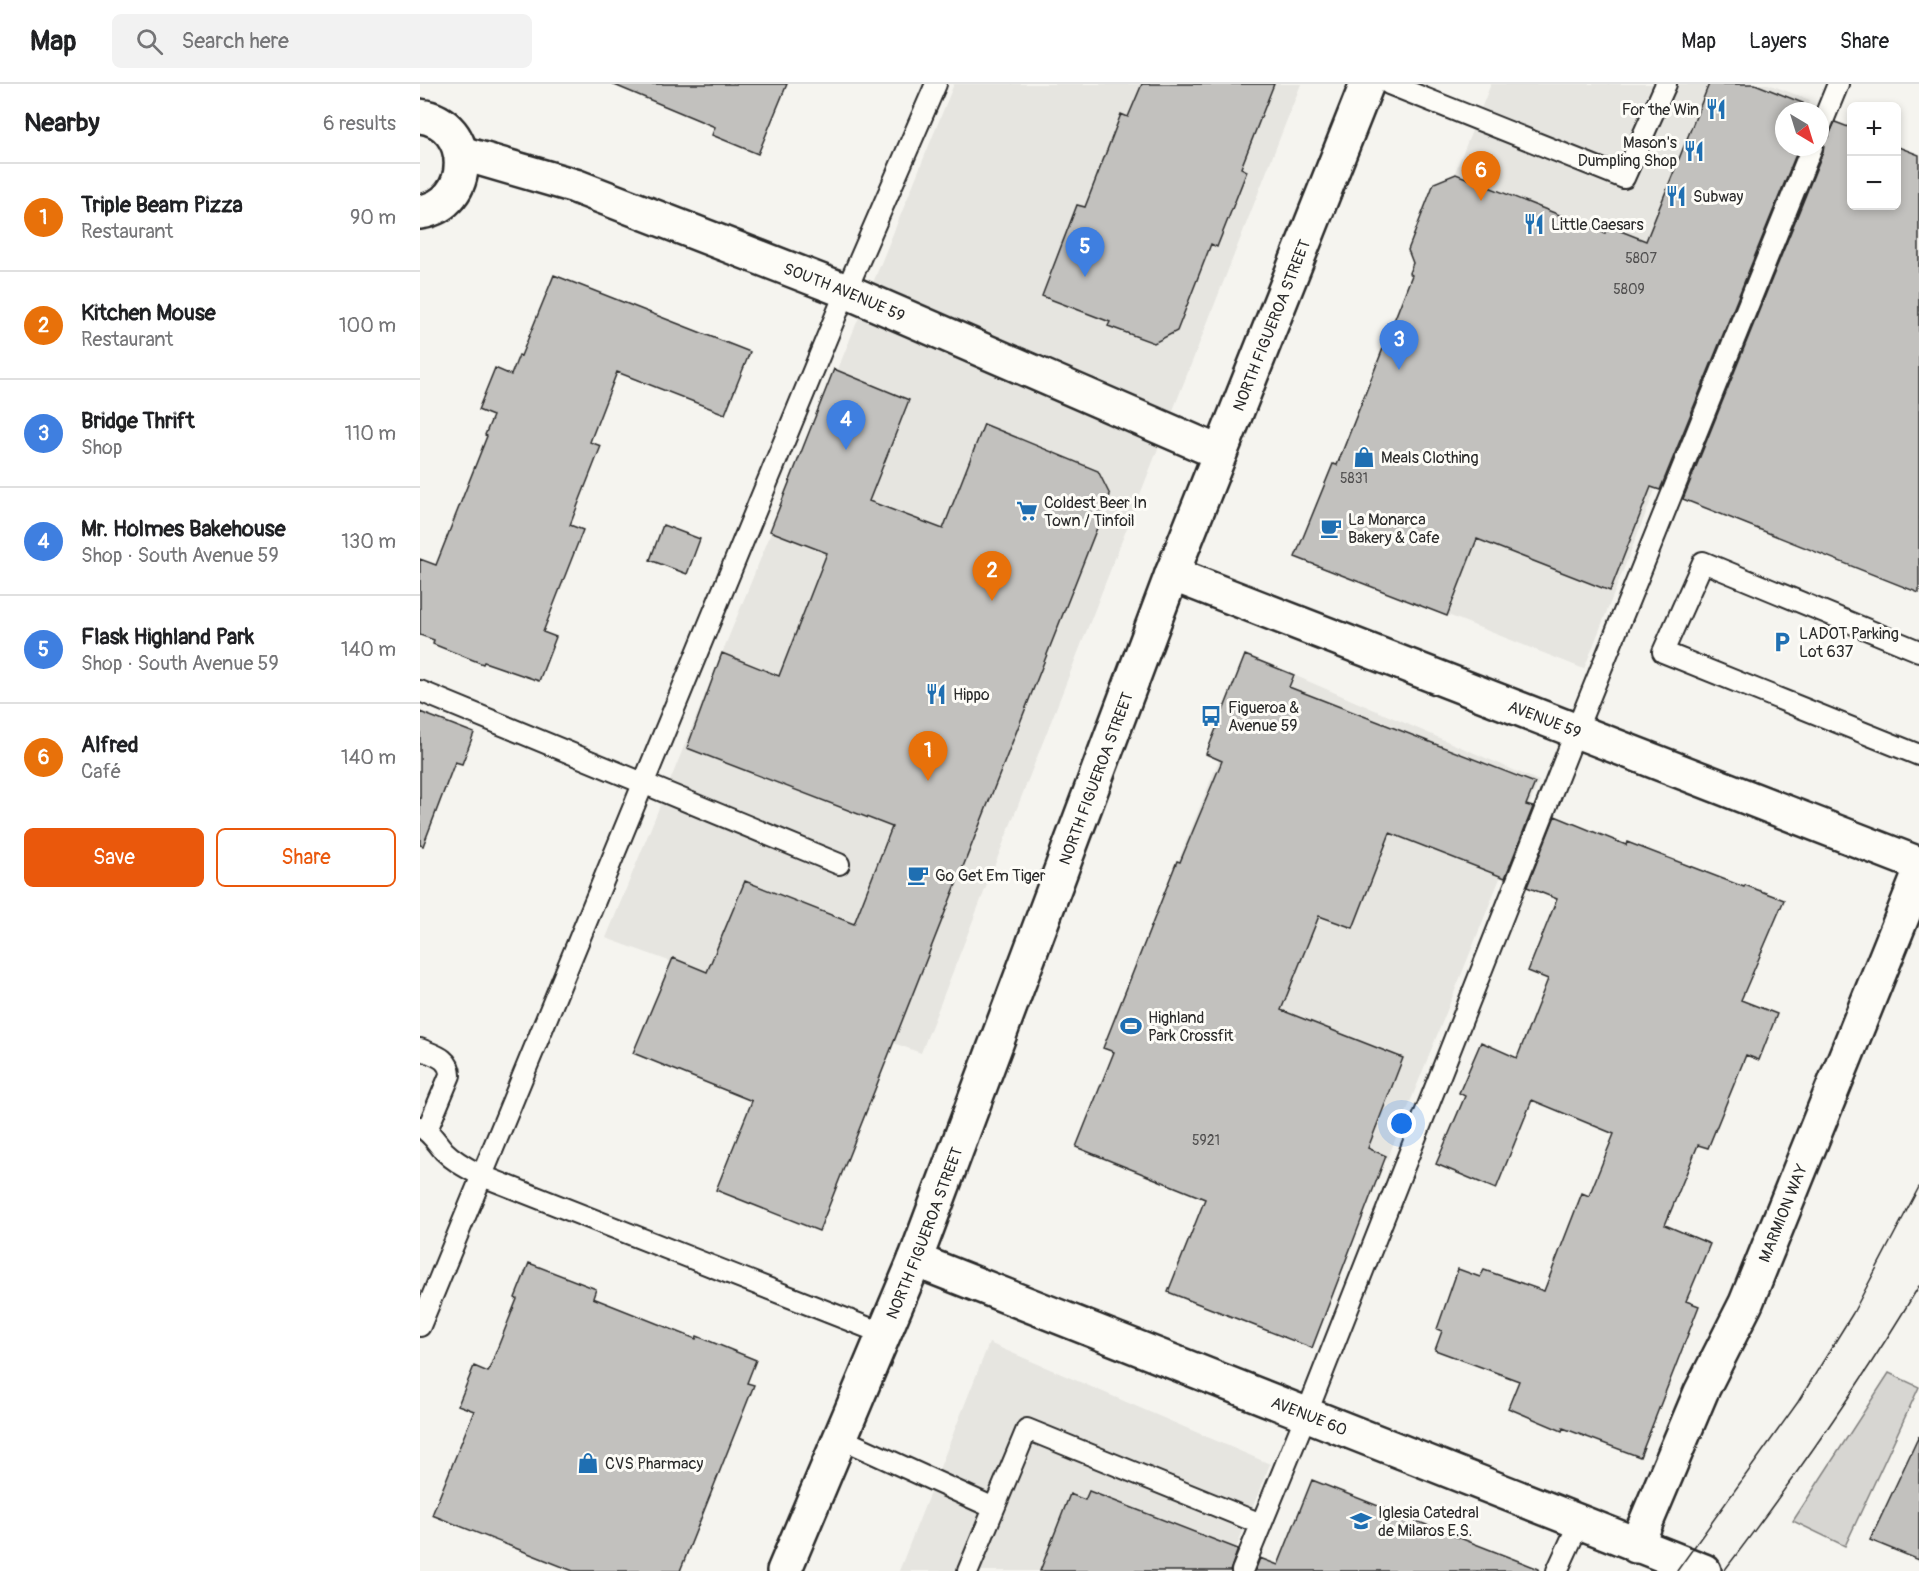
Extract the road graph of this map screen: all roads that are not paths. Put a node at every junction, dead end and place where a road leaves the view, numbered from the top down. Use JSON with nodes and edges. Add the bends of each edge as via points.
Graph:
{"nodes":[{"id":1,"x":936,"y":84,"type":"edge"},
{"id":2,"x":1367,"y":84,"type":"edge"},
{"id":3,"x":1389,"y":84,"type":"edge"},
{"id":4,"x":1666,"y":84,"type":"edge"},
{"id":5,"x":1838,"y":84,"type":"edge"},
{"id":6,"x":1829,"y":106,"type":"edge"},
{"id":7,"x":420,"y":116,"type":"edge"},
{"id":8,"x":461,"y":153,"type":"junction"},
{"id":9,"x":1808,"y":156,"type":"edge"},
{"id":10,"x":420,"y":212,"type":"edge"},
{"id":11,"x":846,"y":291,"type":"junction"},
{"id":12,"x":1221,"y":453,"type":"junction"},
{"id":13,"x":1172,"y":574,"type":"junction"},
{"id":14,"x":1919,"y":651,"type":"edge"},
{"id":15,"x":420,"y":691,"type":"edge"},
{"id":16,"x":1576,"y":732,"type":"junction"},
{"id":17,"x":1919,"y":755,"type":"edge"},
{"id":18,"x":642,"y":783,"type":"junction"},
{"id":19,"x":838,"y":864,"type":"dead end"},
{"id":20,"x":1919,"y":864,"type":"edge"},
{"id":21,"x":1919,"y":875,"type":"edge"},
{"id":22,"x":420,"y":1049,"type":"edge"},
{"id":23,"x":424,"y":1129,"type":"edge"},
{"id":24,"x":480,"y":1175,"type":"junction"},
{"id":25,"x":915,"y":1260,"type":"junction"},
{"id":26,"x":420,"y":1326,"type":"edge"},
{"id":27,"x":884,"y":1334,"type":"junction"},
{"id":28,"x":1306,"y":1415,"type":"junction"},
{"id":29,"x":840,"y":1438,"type":"junction"},
{"id":30,"x":994,"y":1508,"type":"junction"},
{"id":31,"x":1579,"y":1523,"type":"junction"},
{"id":32,"x":1262,"y":1524,"type":"junction"},
{"id":33,"x":1636,"y":1546,"type":"junction"},
{"id":34,"x":784,"y":1571,"type":"edge"},
{"id":35,"x":968,"y":1571,"type":"edge"},
{"id":36,"x":1242,"y":1571,"type":"edge"},
{"id":37,"x":1557,"y":1571,"type":"edge"},
{"id":38,"x":1704,"y":1571,"type":"edge"}],
"edges":[{"from":1,"to":11,"type":"lane"},
{"from":2,"to":12,"type":"street","name":"NORTH FIGUEROA STREET"},
{"from":3,"to":4,"type":"lane","via":[[1624,178]]},
{"from":5,"to":6,"type":"lane"},
{"from":7,"to":8,"type":"street","via":[[443,125]]},
{"from":8,"to":10,"type":"street","via":[[460,175],[451,195],[440,205]]},
{"from":8,"to":11,"type":"street","name":"SOUTH AVENUE 59","via":[[575,186]]},
{"from":9,"to":16,"type":"lane"},
{"from":11,"to":12,"type":"street","name":"SOUTH AVENUE 59"},
{"from":11,"to":18,"type":"lane"},
{"from":12,"to":13,"type":"street","name":"NORTH FIGUEROA STREET"},
{"from":13,"to":16,"type":"street","name":"AVENUE 59"},
{"from":13,"to":25,"type":"street","name":"NORTH FIGUEROA STREET"},
{"from":14,"to":17,"type":"lane","via":[[1703,562],[1663,652]]},
{"from":15,"to":18,"type":"lane"},
{"from":16,"to":20,"type":"street","name":"AVENUE 59"},
{"from":16,"to":28,"type":"lane"},
{"from":18,"to":19,"type":"lane"},
{"from":18,"to":24,"type":"lane"},
{"from":21,"to":33,"type":"street","name":"MARMION WAY","via":[[1746,1303],[1701,1392]]},
{"from":22,"to":23,"type":"lane","via":[[447,1061],[450,1068]]},
{"from":23,"to":24,"type":"lane","via":[[457,1162]]},
{"from":24,"to":26,"type":"lane"},
{"from":24,"to":27,"type":"lane"},
{"from":25,"to":27,"type":"street","name":"NORTH FIGUEROA STREET"},
{"from":25,"to":28,"type":"street","name":"AVENUE 60"},
{"from":27,"to":29,"type":"street","name":"NORTH FIGUEROA STREET"},
{"from":28,"to":31,"type":"street","name":"AVENUE 60"},
{"from":28,"to":32,"type":"lane"},
{"from":29,"to":30,"type":"lane"},
{"from":29,"to":34,"type":"street","name":"NORTH FIGUEROA STREET"},
{"from":30,"to":32,"type":"lane","via":[[1027,1429]]},
{"from":30,"to":35,"type":"lane"},
{"from":31,"to":33,"type":"street","name":"AVENUE 60"},
{"from":31,"to":37,"type":"lane"},
{"from":32,"to":36,"type":"lane"},
{"from":33,"to":38,"type":"street","name":"AVENUE 60"}]}
